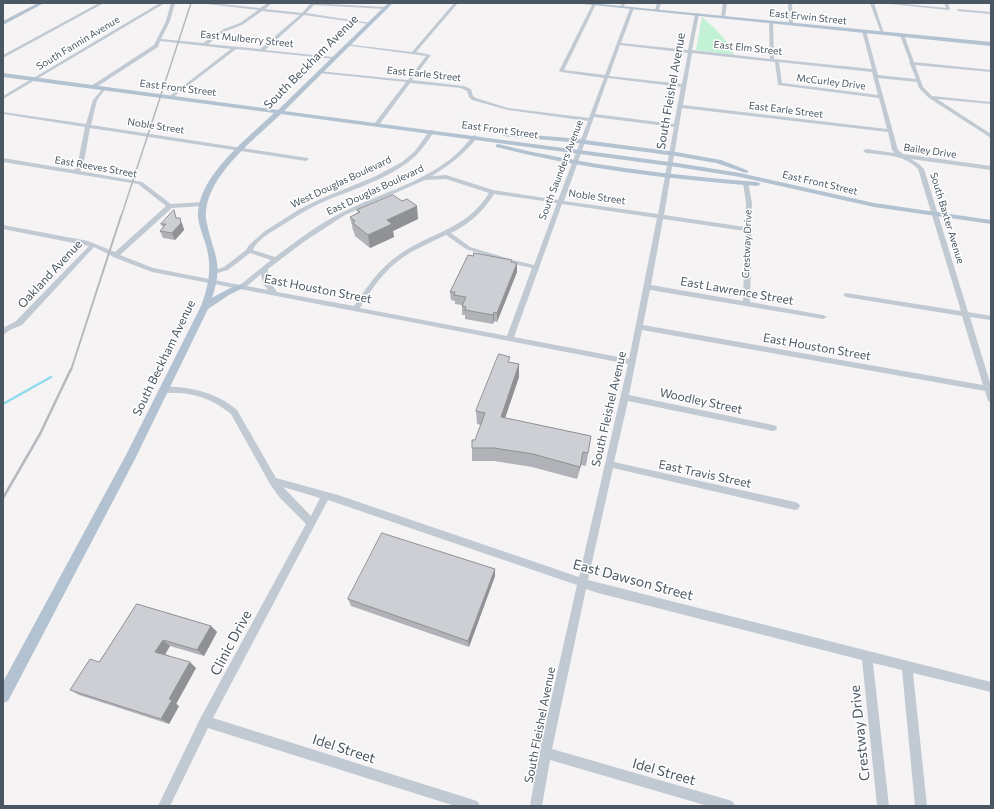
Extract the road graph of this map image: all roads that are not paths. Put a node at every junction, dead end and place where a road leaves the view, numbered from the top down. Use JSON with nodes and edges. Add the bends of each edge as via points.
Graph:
{"nodes":[{"id":1,"x":42,"y":3,"type":"edge"},
{"id":2,"x":102,"y":3,"type":"edge"},
{"id":3,"x":163,"y":3,"type":"edge"},
{"id":4,"x":173,"y":3,"type":"edge"},
{"id":5,"x":200,"y":3,"type":"edge"},
{"id":6,"x":232,"y":3,"type":"edge"},
{"id":7,"x":270,"y":3,"type":"edge"},
{"id":8,"x":390,"y":3,"type":"edge"},
{"id":9,"x":456,"y":3,"type":"edge"},
{"id":10,"x":575,"y":3,"type":"edge"},
{"id":11,"x":659,"y":3,"type":"edge"},
{"id":12,"x":725,"y":3,"type":"edge"},
{"id":13,"x":790,"y":3,"type":"edge"},
{"id":14,"x":872,"y":3,"type":"edge"},
{"id":15,"x":882,"y":3,"type":"edge"},
{"id":16,"x":946,"y":3,"type":"edge"},
{"id":17,"x":313,"y":4,"type":"edge"},
{"id":18,"x":594,"y":4,"type":"junction"},
{"id":19,"x":623,"y":5,"type":"edge"},
{"id":20,"x":228,"y":6,"type":"junction"},
{"id":21,"x":385,"y":8,"type":"junction"},
{"id":22,"x":632,"y":8,"type":"junction"},
{"id":23,"x":262,"y":10,"type":"junction"},
{"id":24,"x":657,"y":10,"type":"junction"},
{"id":25,"x":958,"y":10,"type":"dead end"},
{"id":26,"x":991,"y":13,"type":"edge"},
{"id":27,"x":303,"y":14,"type":"junction"},
{"id":28,"x":697,"y":14,"type":"junction"},
{"id":29,"x":723,"y":17,"type":"junction"},
{"id":30,"x":771,"y":22,"type":"junction"},
{"id":31,"x":3,"y":23,"type":"edge"},
{"id":32,"x":369,"y":23,"type":"junction"},
{"id":33,"x":791,"y":24,"type":"junction"},
{"id":34,"x":864,"y":31,"type":"junction"},
{"id":35,"x":883,"y":33,"type":"junction"},
{"id":36,"x":902,"y":35,"type":"junction"},
{"id":37,"x":160,"y":40,"type":"junction"},
{"id":38,"x":205,"y":44,"type":"junction"},
{"id":39,"x":619,"y":44,"type":"junction"},
{"id":40,"x":991,"y":44,"type":"edge"},
{"id":41,"x":346,"y":45,"type":"junction"},
{"id":42,"x":236,"y":47,"type":"junction"},
{"id":43,"x":262,"y":50,"type":"junction"},
{"id":44,"x":690,"y":52,"type":"junction"},
{"id":45,"x":414,"y":53,"type":"junction"},
{"id":46,"x":3,"y":57,"type":"edge"},
{"id":47,"x":333,"y":58,"type":"junction"},
{"id":48,"x":772,"y":60,"type":"junction"},
{"id":49,"x":777,"y":60,"type":"junction"},
{"id":50,"x":911,"y":63,"type":"junction"},
{"id":51,"x":991,"y":71,"type":"edge"},
{"id":52,"x":319,"y":72,"type":"junction"},
{"id":53,"x":876,"y":74,"type":"junction"},
{"id":54,"x":3,"y":75,"type":"edge"},
{"id":55,"x":607,"y":76,"type":"junction"},
{"id":56,"x":35,"y":79,"type":"junction"},
{"id":57,"x":917,"y":81,"type":"junction"},
{"id":58,"x":408,"y":82,"type":"junction"},
{"id":59,"x":684,"y":86,"type":"junction"},
{"id":60,"x":93,"y":87,"type":"junction"},
{"id":61,"x":104,"y":88,"type":"junction"},
{"id":62,"x":172,"y":97,"type":"junction"},
{"id":63,"x":881,"y":97,"type":"junction"},
{"id":64,"x":931,"y":97,"type":"junction"},
{"id":65,"x":3,"y":98,"type":"edge"},
{"id":66,"x":991,"y":102,"type":"edge"},
{"id":67,"x":680,"y":106,"type":"junction"},
{"id":68,"x":280,"y":111,"type":"junction"},
{"id":69,"x":3,"y":113,"type":"edge"},
{"id":70,"x":592,"y":118,"type":"junction"},
{"id":71,"x":377,"y":124,"type":"junction"},
{"id":72,"x":89,"y":126,"type":"junction"},
{"id":73,"x":677,"y":126,"type":"junction"},
{"id":74,"x":432,"y":131,"type":"junction"},
{"id":75,"x":890,"y":131,"type":"junction"},
{"id":76,"x":991,"y":136,"type":"edge"},
{"id":77,"x":476,"y":137,"type":"junction"},
{"id":78,"x":582,"y":143,"type":"junction"},
{"id":79,"x":240,"y":150,"type":"junction"},
{"id":80,"x":866,"y":152,"type":"dead end"},
{"id":81,"x":672,"y":155,"type":"junction"},
{"id":82,"x":902,"y":156,"type":"junction"},
{"id":83,"x":306,"y":159,"type":"dead end"},
{"id":84,"x":3,"y":160,"type":"edge"},
{"id":85,"x":576,"y":160,"type":"junction"},
{"id":86,"x":442,"y":168,"type":"junction"},
{"id":87,"x":991,"y":168,"type":"edge"},
{"id":88,"x":76,"y":172,"type":"junction"},
{"id":89,"x":668,"y":173,"type":"junction"},
{"id":90,"x":446,"y":177,"type":"junction"},
{"id":91,"x":426,"y":178,"type":"junction"},
{"id":92,"x":769,"y":181,"type":"junction"},
{"id":93,"x":746,"y":183,"type":"junction"},
{"id":94,"x":492,"y":192,"type":"junction"},
{"id":95,"x":813,"y":192,"type":"junction"},
{"id":96,"x":560,"y":202,"type":"junction"},
{"id":97,"x":203,"y":204,"type":"junction"},
{"id":98,"x":170,"y":206,"type":"junction"},
{"id":99,"x":936,"y":214,"type":"junction"},
{"id":100,"x":660,"y":217,"type":"junction"},
{"id":101,"x":991,"y":222,"type":"edge"},
{"id":102,"x":3,"y":227,"type":"edge"},
{"id":103,"x":747,"y":229,"type":"junction"},
{"id":104,"x":446,"y":232,"type":"junction"},
{"id":105,"x":93,"y":245,"type":"junction"},
{"id":106,"x":248,"y":251,"type":"junction"},
{"id":107,"x":114,"y":256,"type":"junction"},
{"id":108,"x":276,"y":260,"type":"junction"},
{"id":109,"x":535,"y":267,"type":"junction"},
{"id":110,"x":265,"y":268,"type":"junction"},
{"id":111,"x":214,"y":272,"type":"junction"},
{"id":112,"x":213,"y":282,"type":"junction"},
{"id":113,"x":241,"y":287,"type":"junction"},
{"id":114,"x":648,"y":287,"type":"junction"},
{"id":115,"x":278,"y":293,"type":"junction"},
{"id":116,"x":846,"y":296,"type":"dead end"},
{"id":117,"x":746,"y":304,"type":"junction"},
{"id":118,"x":205,"y":307,"type":"junction"},
{"id":119,"x":356,"y":309,"type":"junction"},
{"id":120,"x":965,"y":314,"type":"junction"},
{"id":121,"x":823,"y":317,"type":"dead end"},
{"id":122,"x":991,"y":318,"type":"edge"},
{"id":123,"x":640,"y":327,"type":"junction"},
{"id":124,"x":4,"y":329,"type":"edge"},
{"id":125,"x":510,"y":338,"type":"junction"},
{"id":126,"x":632,"y":362,"type":"junction"},
{"id":127,"x":164,"y":389,"type":"junction"},
{"id":128,"x":989,"y":389,"type":"edge"},
{"id":129,"x":625,"y":397,"type":"junction"},
{"id":130,"x":991,"y":399,"type":"edge"},
{"id":131,"x":773,"y":428,"type":"dead end"},
{"id":132,"x":609,"y":464,"type":"junction"},
{"id":133,"x":273,"y":481,"type":"junction"},
{"id":134,"x":326,"y":496,"type":"junction"},
{"id":135,"x":795,"y":506,"type":"dead end"},
{"id":136,"x":312,"y":523,"type":"junction"},
{"id":137,"x":581,"y":583,"type":"junction"},
{"id":138,"x":868,"y":656,"type":"junction"},
{"id":139,"x":907,"y":666,"type":"junction"},
{"id":140,"x":991,"y":687,"type":"edge"},
{"id":141,"x":3,"y":696,"type":"edge"},
{"id":142,"x":206,"y":721,"type":"junction"},
{"id":143,"x":545,"y":753,"type":"junction"},
{"id":144,"x":164,"y":806,"type":"edge"},
{"id":145,"x":474,"y":806,"type":"edge"},
{"id":146,"x":536,"y":806,"type":"edge"},
{"id":147,"x":729,"y":806,"type":"edge"},
{"id":148,"x":883,"y":806,"type":"edge"},
{"id":149,"x":922,"y":806,"type":"edge"}],
"edges":[{"from":1,"to":31,"type":"main road"},
{"from":2,"to":46,"type":"street"},
{"from":3,"to":56,"type":"street","name":"South Fannin Avenue"},
{"from":4,"to":37,"type":"street"},
{"from":5,"to":20,"type":"street"},
{"from":6,"to":20,"type":"street"},
{"from":7,"to":23,"type":"street"},
{"from":8,"to":21,"type":"main road","name":"South Beckham Avenue"},
{"from":9,"to":45,"type":"street"},
{"from":10,"to":18,"type":"main road","name":"East Erwin Street"},
{"from":11,"to":24,"type":"street"},
{"from":12,"to":29,"type":"street"},
{"from":13,"to":33,"type":"street"},
{"from":14,"to":35,"type":"street"},
{"from":15,"to":16,"type":"street","via":[[948,9]]},
{"from":17,"to":21,"type":"street"},
{"from":17,"to":27,"type":"street"},
{"from":18,"to":19,"type":"main road","name":"East Erwin Street"},
{"from":18,"to":55,"type":"street","via":[[561,71]]},
{"from":19,"to":22,"type":"main road","name":"East Erwin Street"},
{"from":20,"to":23,"type":"street"},
{"from":21,"to":32,"type":"main road","name":"South Beckham Avenue"},
{"from":22,"to":24,"type":"main road","name":"East Erwin Street"},
{"from":22,"to":39,"type":"street","name":"South Saunders Avenue"},
{"from":23,"to":27,"type":"street"},
{"from":23,"to":38,"type":"street"},
{"from":24,"to":28,"type":"main road","name":"East Erwin Street"},
{"from":25,"to":26,"type":"street"},
{"from":27,"to":32,"type":"street"},
{"from":27,"to":43,"type":"street"},
{"from":28,"to":29,"type":"main road","name":"East Erwin Street"},
{"from":28,"to":44,"type":"street","name":"South Fleishel Avenue"},
{"from":29,"to":30,"type":"main road","name":"East Erwin Street"},
{"from":30,"to":33,"type":"main road","name":"East Erwin Street"},
{"from":30,"to":48,"type":"street"},
{"from":32,"to":41,"type":"main road","name":"South Beckham Avenue"},
{"from":33,"to":34,"type":"main road","name":"East Erwin Street"},
{"from":34,"to":35,"type":"main road","name":"East Erwin Street"},
{"from":34,"to":53,"type":"street","name":"South Baxter Avenue"},
{"from":35,"to":36,"type":"main road","name":"East Erwin Street"},
{"from":36,"to":40,"type":"main road","name":"East Erwin Street"},
{"from":36,"to":50,"type":"street"},
{"from":37,"to":38,"type":"street","name":"East Mulberry Street"},
{"from":37,"to":60,"type":"street","via":[[153,48]]},
{"from":38,"to":42,"type":"street","name":"East Mulberry Street"},
{"from":39,"to":44,"type":"street","name":"East Elm Street"},
{"from":39,"to":55,"type":"street","name":"South Saunders Avenue"},
{"from":41,"to":45,"type":"street"},
{"from":41,"to":47,"type":"main road","name":"South Beckham Avenue"},
{"from":42,"to":43,"type":"street","name":"East Mulberry Street"},
{"from":42,"to":62,"type":"street"},
{"from":43,"to":47,"type":"street","name":"East Mulberry Street"},
{"from":44,"to":48,"type":"street","name":"East Elm Street"},
{"from":44,"to":59,"type":"street","name":"South Fleishel Avenue"},
{"from":45,"to":58,"type":"street","via":[[428,55]]},
{"from":47,"to":52,"type":"main road","name":"South Beckham Avenue"},
{"from":48,"to":49,"type":"street","name":"East Elm Street"},
{"from":49,"to":53,"type":"street","name":"East Elm Street"},
{"from":49,"to":63,"type":"street","name":"McCurley Drive","via":[[780,84]]},
{"from":50,"to":51,"type":"street"},
{"from":50,"to":57,"type":"street"},
{"from":52,"to":58,"type":"street","name":"East Earle Street"},
{"from":52,"to":68,"type":"main road","name":"South Beckham Avenue"},
{"from":53,"to":57,"type":"street","name":"East Elm Street"},
{"from":53,"to":63,"type":"street","name":"South Baxter Avenue"},
{"from":54,"to":56,"type":"main road","name":"East Front Street"},
{"from":55,"to":59,"type":"street"},
{"from":55,"to":70,"type":"street","name":"South Saunders Avenue"},
{"from":56,"to":60,"type":"main road","name":"East Front Street"},
{"from":56,"to":65,"type":"street","name":"South Fannin Avenue"},
{"from":57,"to":64,"type":"street"},
{"from":58,"to":70,"type":"street","name":"East Earle Street","via":[[465,88],[474,99],[503,108]]},
{"from":58,"to":71,"type":"street"},
{"from":59,"to":67,"type":"street","name":"South Fleishel Avenue"},
{"from":60,"to":61,"type":"main road","name":"East Front Street"},
{"from":61,"to":62,"type":"main road","name":"East Front Street"},
{"from":61,"to":72,"type":"street","via":[[95,100]]},
{"from":62,"to":68,"type":"main road","name":"East Front Street"},
{"from":63,"to":75,"type":"street","name":"South Baxter Avenue"},
{"from":64,"to":66,"type":"street"},
{"from":64,"to":76,"type":"street"},
{"from":67,"to":73,"type":"street","name":"South Fleishel Avenue"},
{"from":67,"to":75,"type":"street","name":"East Earle Street"},
{"from":68,"to":71,"type":"main road","name":"East Front Street"},
{"from":68,"to":79,"type":"main road","name":"South Beckham Avenue"},
{"from":69,"to":72,"type":"street","name":"Noble Street"},
{"from":70,"to":73,"type":"street","name":"East Earle Street"},
{"from":70,"to":78,"type":"street","name":"South Saunders Avenue"},
{"from":71,"to":74,"type":"main road","name":"East Front Street"},
{"from":72,"to":79,"type":"street","name":"Noble Street"},
{"from":72,"to":88,"type":"street","via":[[80,167]]},
{"from":73,"to":81,"type":"street","name":"South Fleishel Avenue"},
{"from":74,"to":77,"type":"main road","name":"East Front Street"},
{"from":74,"to":106,"type":"street","name":"West Douglas Boulevard","via":[[417,152],[404,163],[300,211],[274,227]]},
{"from":75,"to":82,"type":"street","name":"South Baxter Avenue","via":[[896,151]]},
{"from":77,"to":78,"type":"main road","via":[[552,137]]},
{"from":77,"to":85,"type":"main road","via":[[494,145],[535,156]]},
{"from":77,"to":86,"type":"street","name":"East Douglas Boulevard"},
{"from":77,"to":92,"type":"main road","name":"East Front Street","via":[[685,166]]},
{"from":78,"to":81,"type":"main road"},
{"from":78,"to":85,"type":"street","name":"South Saunders Avenue"},
{"from":79,"to":83,"type":"street","name":"Noble Street"},
{"from":79,"to":97,"type":"main road","name":"South Beckham Avenue","via":[[212,181]]},
{"from":80,"to":82,"type":"street","name":"Bailey Drive"},
{"from":81,"to":89,"type":"street","name":"South Fleishel Avenue"},
{"from":81,"to":92,"type":"main road","via":[[711,159]]},
{"from":82,"to":87,"type":"street","name":"Bailey Drive"},
{"from":82,"to":99,"type":"street","name":"South Baxter Avenue","via":[[920,167]]},
{"from":84,"to":88,"type":"street","name":"East Reeves Street"},
{"from":85,"to":89,"type":"main road"},
{"from":85,"to":96,"type":"street","name":"South Saunders Avenue"},
{"from":86,"to":90,"type":"street"},
{"from":86,"to":91,"type":"street","name":"East Douglas Boulevard"},
{"from":88,"to":98,"type":"street","name":"East Reeves Street","via":[[140,183]]},
{"from":89,"to":93,"type":"main road"},
{"from":89,"to":100,"type":"street","name":"South Fleishel Avenue"},
{"from":90,"to":91,"type":"street","name":"Noble Street"},
{"from":90,"to":94,"type":"street","name":"Noble Street"},
{"from":91,"to":108,"type":"street","name":"East Douglas Boulevard","via":[[344,213],[312,232]]},
{"from":92,"to":95,"type":"main road","name":"East Front Street"},
{"from":93,"to":95,"type":"main road"},
{"from":93,"to":103,"type":"street","name":"Crestway Drive","via":[[749,203]]},
{"from":94,"to":96,"type":"street","name":"Noble Street"},
{"from":94,"to":104,"type":"street","via":[[486,205],[479,212]]},
{"from":95,"to":99,"type":"main road","name":"East Front Street","via":[[866,204]]},
{"from":96,"to":100,"type":"street","name":"Noble Street"},
{"from":96,"to":109,"type":"street","name":"South Saunders Avenue"},
{"from":97,"to":98,"type":"street"},
{"from":97,"to":111,"type":"main road","name":"South Beckham Avenue","via":[[202,216],[212,250]]},
{"from":98,"to":107,"type":"street"},
{"from":99,"to":101,"type":"main road","name":"East Front Street"},
{"from":99,"to":120,"type":"street","name":"South Baxter Avenue"},
{"from":100,"to":103,"type":"street","name":"Noble Street"},
{"from":100,"to":114,"type":"street","name":"South Fleishel Avenue"},
{"from":102,"to":105,"type":"street","name":"East Houston Street"},
{"from":103,"to":117,"type":"street","name":"Crestway Drive"},
{"from":104,"to":109,"type":"street","via":[[468,248],[517,264]]},
{"from":104,"to":119,"type":"street","via":[[414,247],[394,261],[371,285]]},
{"from":105,"to":107,"type":"street","name":"East Houston Street"},
{"from":105,"to":124,"type":"street","name":"Oakland Avenue","via":[[19,323]]},
{"from":106,"to":108,"type":"street"},
{"from":106,"to":111,"type":"street","name":"West Douglas Boulevard","via":[[226,269]]},
{"from":107,"to":112,"type":"street","name":"East Houston Street","via":[[145,268]]},
{"from":108,"to":110,"type":"street","name":"East Douglas Boulevard"},
{"from":109,"to":125,"type":"street","name":"South Saunders Avenue"},
{"from":110,"to":113,"type":"street","name":"East Douglas Boulevard"},
{"from":110,"to":115,"type":"street","via":[[267,287]]},
{"from":111,"to":112,"type":"main road","name":"South Beckham Avenue"},
{"from":112,"to":113,"type":"street","name":"East Houston Street"},
{"from":112,"to":118,"type":"main road","name":"South Beckham Avenue"},
{"from":113,"to":115,"type":"street","name":"East Houston Street"},
{"from":113,"to":118,"type":"main road","via":[[226,292]]},
{"from":114,"to":117,"type":"street","name":"East Lawrence Street"},
{"from":114,"to":123,"type":"street","name":"South Fleishel Avenue"},
{"from":115,"to":119,"type":"street","name":"East Houston Street"},
{"from":116,"to":120,"type":"street"},
{"from":117,"to":121,"type":"street","name":"East Lawrence Street"},
{"from":118,"to":127,"type":"main road","name":"South Beckham Avenue"},
{"from":119,"to":125,"type":"street","name":"East Houston Street"},
{"from":120,"to":122,"type":"street"},
{"from":120,"to":128,"type":"street","name":"South Baxter Avenue"},
{"from":123,"to":126,"type":"street","name":"South Fleishel Avenue"},
{"from":123,"to":128,"type":"street","name":"East Houston Street"},
{"from":125,"to":126,"type":"street","name":"East Houston Street"},
{"from":126,"to":129,"type":"street","name":"South Fleishel Avenue"},
{"from":127,"to":133,"type":"street","via":[[212,396],[225,404],[238,418]]},
{"from":127,"to":141,"type":"main road","name":"South Beckham Avenue"},
{"from":128,"to":130,"type":"street","name":"South Baxter Avenue"},
{"from":129,"to":131,"type":"street","name":"Woodley Street"},
{"from":129,"to":132,"type":"street","name":"South Fleishel Avenue"},
{"from":132,"to":135,"type":"street","name":"East Travis Street"},
{"from":132,"to":137,"type":"street","name":"South Fleishel Avenue"},
{"from":133,"to":134,"type":"street","name":"East Dawson Street"},
{"from":133,"to":136,"type":"street"},
{"from":134,"to":136,"type":"street","name":"Clinic Drive"},
{"from":134,"to":137,"type":"street","name":"East Dawson Street"},
{"from":136,"to":142,"type":"street","name":"Clinic Drive"},
{"from":137,"to":138,"type":"street","name":"East Dawson Street"},
{"from":137,"to":143,"type":"street","name":"South Fleishel Avenue"},
{"from":138,"to":139,"type":"street","name":"East Dawson Street"},
{"from":138,"to":148,"type":"street","name":"Crestway Drive"},
{"from":139,"to":140,"type":"street","name":"East Dawson Street"},
{"from":139,"to":149,"type":"street"},
{"from":142,"to":144,"type":"street","name":"Clinic Drive"},
{"from":142,"to":145,"type":"street","name":"Idel Street"},
{"from":143,"to":146,"type":"street","name":"South Fleishel Avenue"},
{"from":143,"to":147,"type":"street","name":"Idel Street"}]}
